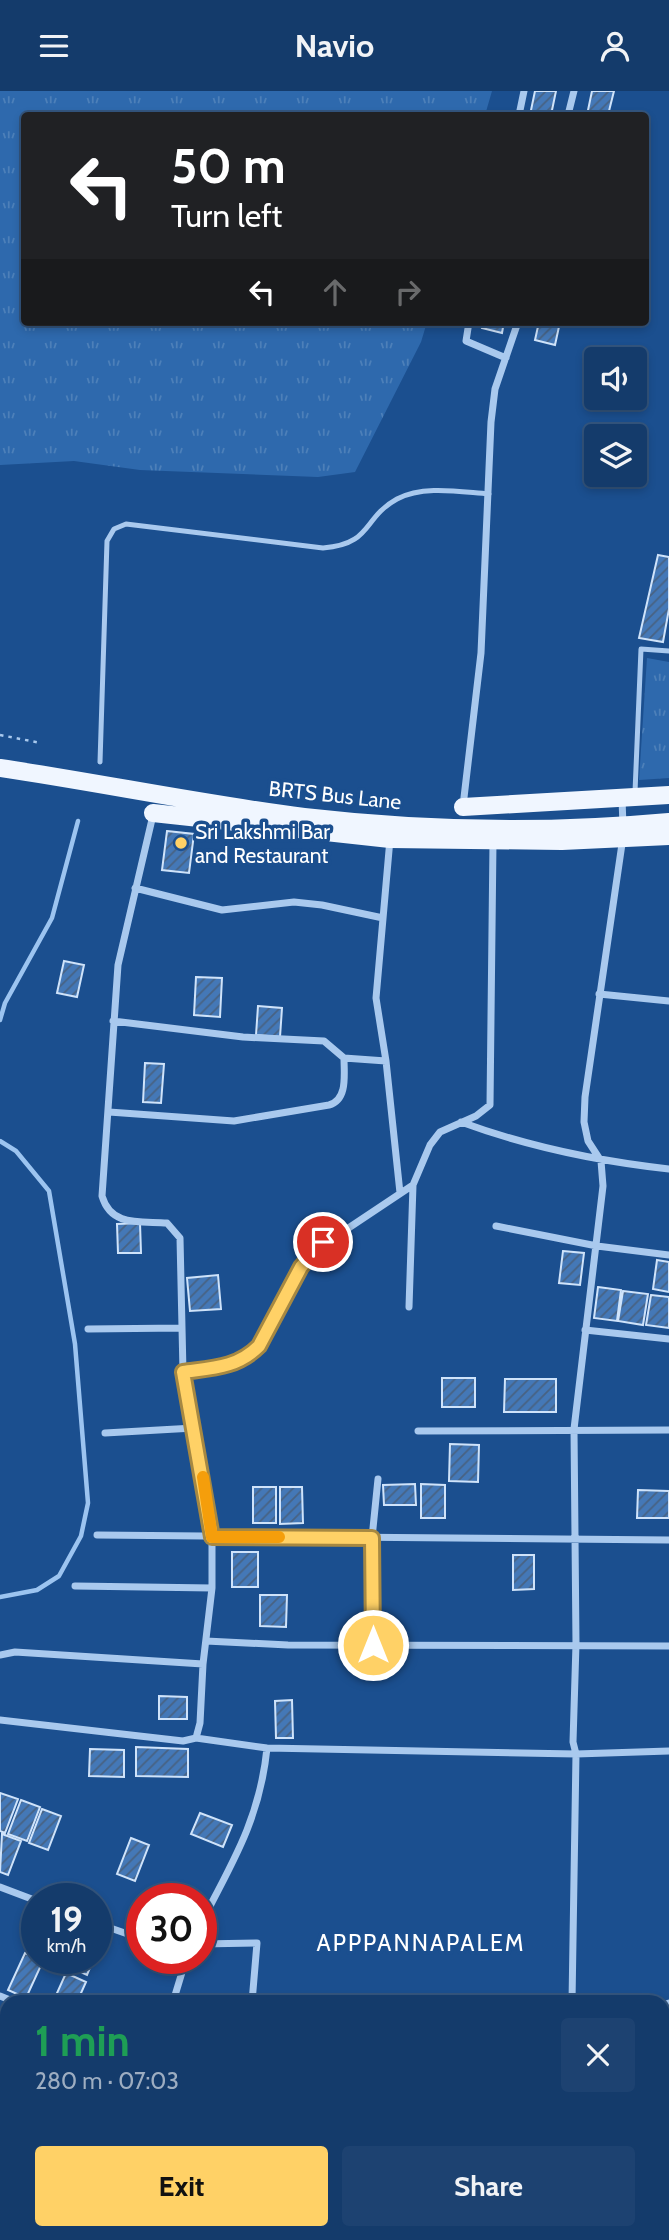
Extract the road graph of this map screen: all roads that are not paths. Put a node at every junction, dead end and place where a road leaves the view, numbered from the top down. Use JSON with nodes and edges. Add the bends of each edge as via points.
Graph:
{"nodes":[{"id":1,"x":524,"y":91,"type":"edge"},
{"id":2,"x":574,"y":91,"type":"edge"},
{"id":3,"x":520,"y":112,"type":"edge"},
{"id":4,"x":569,"y":112,"type":"edge"},
{"id":5,"x":468,"y":326,"type":"edge"},
{"id":6,"x":517,"y":326,"type":"edge"},
{"id":7,"x":506,"y":358,"type":"junction"},
{"id":8,"x":489,"y":494,"type":"junction"},
{"id":9,"x":669,"y":651,"type":"edge"},
{"id":10,"x":100,"y":762,"type":"dead end"},
{"id":11,"x":0,"y":768,"type":"edge"},
{"id":12,"x":669,"y":795,"type":"edge"},
{"id":13,"x":629,"y":798,"type":"junction"},
{"id":14,"x":463,"y":807,"type":"joint"},
{"id":15,"x":153,"y":813,"type":"joint"},
{"id":16,"x":669,"y":822,"type":"edge"},
{"id":17,"x":623,"y":833,"type":"junction"},
{"id":18,"x":669,"y":836,"type":"edge"},
{"id":19,"x":390,"y":839,"type":"junction"},
{"id":20,"x":493,"y":841,"type":"junction"},
{"id":21,"x":135,"y":888,"type":"junction"},
{"id":22,"x":383,"y":918,"type":"junction"},
{"id":23,"x":599,"y":994,"type":"junction"},
{"id":24,"x":669,"y":1001,"type":"edge"},
{"id":25,"x":113,"y":1021,"type":"junction"},
{"id":26,"x":344,"y":1058,"type":"junction"},
{"id":27,"x":386,"y":1061,"type":"junction"},
{"id":28,"x":109,"y":1112,"type":"junction"},
{"id":29,"x":461,"y":1122,"type":"junction"},
{"id":30,"x":601,"y":1161,"type":"junction"},
{"id":31,"x":669,"y":1169,"type":"edge"},
{"id":32,"x":413,"y":1185,"type":"junction"},
{"id":33,"x":400,"y":1193,"type":"junction"},
{"id":34,"x":496,"y":1226,"type":"dead end"},
{"id":35,"x":597,"y":1246,"type":"junction"},
{"id":36,"x":669,"y":1255,"type":"edge"},
{"id":37,"x":409,"y":1307,"type":"dead end"},
{"id":38,"x":182,"y":1328,"type":"junction"},
{"id":39,"x":88,"y":1329,"type":"dead end"},
{"id":40,"x":585,"y":1330,"type":"junction"},
{"id":41,"x":669,"y":1339,"type":"edge"},
{"id":42,"x":183,"y":1372,"type":"junction"},
{"id":43,"x":194,"y":1428,"type":"junction"},
{"id":44,"x":574,"y":1429,"type":"junction"},
{"id":45,"x":669,"y":1430,"type":"edge"},
{"id":46,"x":418,"y":1431,"type":"dead end"},
{"id":47,"x":105,"y":1433,"type":"dead end"},
{"id":48,"x":378,"y":1479,"type":"dead end"},
{"id":49,"x":97,"y":1535,"type":"dead end"},
{"id":50,"x":212,"y":1537,"type":"junction"},
{"id":51,"x":372,"y":1538,"type":"junction"},
{"id":52,"x":575,"y":1539,"type":"junction"},
{"id":53,"x":669,"y":1540,"type":"edge"},
{"id":54,"x":75,"y":1586,"type":"dead end"},
{"id":55,"x":212,"y":1588,"type":"junction"},
{"id":56,"x":206,"y":1641,"type":"junction"},
{"id":57,"x":576,"y":1644,"type":"junction"},
{"id":58,"x":373,"y":1645,"type":"junction"},
{"id":59,"x":669,"y":1646,"type":"edge"},
{"id":60,"x":0,"y":1655,"type":"edge"},
{"id":61,"x":203,"y":1664,"type":"junction"},
{"id":62,"x":0,"y":1720,"type":"edge"},
{"id":63,"x":195,"y":1738,"type":"junction"},
{"id":64,"x":267,"y":1748,"type":"junction"},
{"id":65,"x":669,"y":1751,"type":"edge"},
{"id":66,"x":576,"y":1754,"type":"junction"},
{"id":67,"x":0,"y":1887,"type":"edge"},
{"id":68,"x":217,"y":1891,"type":"edge"},
{"id":69,"x":21,"y":1895,"type":"edge"},
{"id":70,"x":217,"y":1944,"type":"edge"},
{"id":71,"x":181,"y":1974,"type":"edge"},
{"id":72,"x":175,"y":1995,"type":"edge"},
{"id":73,"x":253,"y":1995,"type":"edge"},
{"id":74,"x":572,"y":1995,"type":"edge"}],
"edges":[{"from":1,"to":3,"type":"street"},
{"from":2,"to":4,"type":"street"},
{"from":5,"to":7,"type":"street","via":[[466,341]]},
{"from":6,"to":7,"type":"street"},
{"from":7,"to":8,"type":"street","via":[[495,389]]},
{"from":8,"to":10,"type":"lane","via":[[426,491],[399,498],[381,511],[358,540],[345,546],[323,548],[125,524],[114,529],[107,541]]},
{"from":8,"to":14,"type":"street","via":[[481,653]]},
{"from":9,"to":13,"type":"lane","via":[[641,649]]},
{"from":11,"to":17,"type":"main road","name":"BRTS Bus Lane","via":[[304,817]]},
{"from":12,"to":13,"type":"main road"},
{"from":13,"to":14,"type":"main road"},
{"from":13,"to":17,"type":"street"},
{"from":15,"to":19,"type":"main road"},
{"from":15,"to":21,"type":"street"},
{"from":16,"to":17,"type":"main road","name":"BRTS Bus Lane"},
{"from":17,"to":18,"type":"main road"},
{"from":17,"to":20,"type":"main road"},
{"from":17,"to":23,"type":"street"},
{"from":19,"to":20,"type":"main road"},
{"from":19,"to":22,"type":"street"},
{"from":20,"to":29,"type":"street","via":[[491,1098],[486,1110]]},
{"from":21,"to":22,"type":"street","via":[[222,910],[294,902]]},
{"from":21,"to":25,"type":"street","via":[[118,965]]},
{"from":22,"to":27,"type":"street","via":[[376,998]]},
{"from":23,"to":24,"type":"street"},
{"from":23,"to":30,"type":"street","via":[[584,1122],[588,1141]]},
{"from":25,"to":26,"type":"street","via":[[243,1037],[324,1041]]},
{"from":25,"to":28,"type":"street"},
{"from":26,"to":27,"type":"street"},
{"from":26,"to":28,"type":"street","via":[[342,1095],[329,1105],[234,1121]]},
{"from":27,"to":33,"type":"street"},
{"from":28,"to":38,"type":"street","via":[[102,1196],[106,1209],[118,1220],[167,1223],[175,1229],[180,1238]]},
{"from":29,"to":30,"type":"street"},
{"from":29,"to":32,"type":"street","via":[[440,1132],[430,1145]]},
{"from":30,"to":31,"type":"street"},
{"from":30,"to":35,"type":"street"},
{"from":32,"to":33,"type":"street"},
{"from":32,"to":37,"type":"street"},
{"from":33,"to":42,"type":"street","via":[[311,1253],[249,1356],[236,1364]]},
{"from":34,"to":35,"type":"street"},
{"from":35,"to":36,"type":"street"},
{"from":35,"to":40,"type":"street"},
{"from":38,"to":39,"type":"street"},
{"from":38,"to":42,"type":"street"},
{"from":40,"to":41,"type":"street"},
{"from":40,"to":44,"type":"street"},
{"from":42,"to":43,"type":"street"},
{"from":43,"to":47,"type":"street"},
{"from":43,"to":50,"type":"street"},
{"from":44,"to":45,"type":"street"},
{"from":44,"to":46,"type":"street"},
{"from":44,"to":52,"type":"street"},
{"from":48,"to":51,"type":"street"},
{"from":49,"to":50,"type":"street"},
{"from":50,"to":51,"type":"street"},
{"from":50,"to":55,"type":"street"},
{"from":51,"to":52,"type":"street"},
{"from":51,"to":58,"type":"street"},
{"from":52,"to":53,"type":"street"},
{"from":52,"to":57,"type":"street"},
{"from":54,"to":55,"type":"street"},
{"from":55,"to":56,"type":"street"},
{"from":56,"to":58,"type":"street"},
{"from":56,"to":61,"type":"street"},
{"from":57,"to":58,"type":"street"},
{"from":57,"to":59,"type":"street"},
{"from":57,"to":66,"type":"street"},
{"from":60,"to":61,"type":"street","via":[[15,1652]]},
{"from":61,"to":63,"type":"street"},
{"from":62,"to":63,"type":"street","via":[[183,1741]]},
{"from":63,"to":64,"type":"street"},
{"from":64,"to":66,"type":"street"},
{"from":64,"to":68,"type":"street","via":[[256,1814]]},
{"from":65,"to":66,"type":"street"},
{"from":66,"to":74,"type":"street"},
{"from":67,"to":69,"type":"street"},
{"from":70,"to":73,"type":"street","via":[[257,1943]]},
{"from":71,"to":72,"type":"street"}]}
